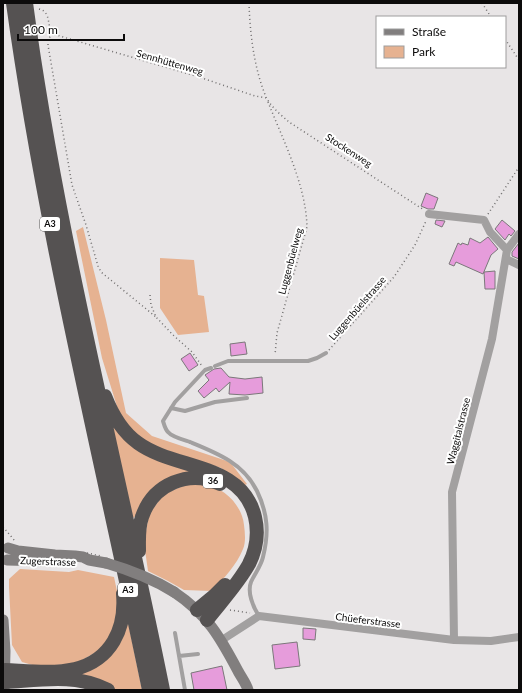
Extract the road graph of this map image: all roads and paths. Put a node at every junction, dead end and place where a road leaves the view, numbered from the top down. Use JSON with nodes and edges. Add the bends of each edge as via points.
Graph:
{"nodes":[{"id":1,"x":13,"y":3,"type":"edge"},
{"id":2,"x":26,"y":3,"type":"edge"},
{"id":3,"x":249,"y":3,"type":"edge"},
{"id":4,"x":482,"y":3,"type":"edge"},
{"id":5,"x":39,"y":9,"type":"dead end"},
{"id":6,"x":490,"y":16,"type":"edge"},
{"id":7,"x":53,"y":34,"type":"junction"},
{"id":8,"x":506,"y":40,"type":"edge"},
{"id":9,"x":519,"y":60,"type":"edge"},
{"id":10,"x":266,"y":98,"type":"junction"},
{"id":11,"x":519,"y":167,"type":"edge"},
{"id":12,"x":429,"y":214,"type":"junction"},
{"id":13,"x":484,"y":220,"type":"junction"},
{"id":14,"x":519,"y":234,"type":"edge"},
{"id":15,"x":508,"y":250,"type":"junction"},
{"id":16,"x":506,"y":259,"type":"junction"},
{"id":17,"x":519,"y":265,"type":"edge"},
{"id":18,"x":150,"y":295,"type":"dead end"},
{"id":19,"x":156,"y":317,"type":"junction"},
{"id":20,"x":90,"y":353,"type":"junction"},
{"id":21,"x":326,"y":353,"type":"joint"},
{"id":22,"x":273,"y":360,"type":"junction"},
{"id":23,"x":205,"y":370,"type":"junction"},
{"id":24,"x":247,"y":398,"type":"dead end"},
{"id":25,"x":171,"y":408,"type":"junction"},
{"id":26,"x":106,"y":491,"type":"junction"},
{"id":27,"x":3,"y":527,"type":"edge"},
{"id":28,"x":10,"y":544,"type":"edge"},
{"id":29,"x":89,"y":560,"type":"junction"},
{"id":30,"x":5,"y":562,"type":"edge"},
{"id":31,"x":3,"y":579,"type":"edge"},
{"id":32,"x":7,"y":579,"type":"dead end"},
{"id":33,"x":142,"y":592,"type":"junction"},
{"id":34,"x":226,"y":608,"type":"dead end"},
{"id":35,"x":202,"y":615,"type":"junction"},
{"id":36,"x":259,"y":616,"type":"junction"},
{"id":37,"x":3,"y":620,"type":"edge"},
{"id":38,"x":175,"y":633,"type":"dead end"},
{"id":39,"x":519,"y":637,"type":"edge"},
{"id":40,"x":222,"y":640,"type":"junction"},
{"id":41,"x":454,"y":640,"type":"junction"},
{"id":42,"x":198,"y":654,"type":"dead end"},
{"id":43,"x":179,"y":656,"type":"junction"},
{"id":44,"x":239,"y":672,"type":"junction"},
{"id":45,"x":4,"y":679,"type":"edge"},
{"id":46,"x":108,"y":690,"type":"edge"},
{"id":47,"x":149,"y":690,"type":"edge"},
{"id":48,"x":163,"y":690,"type":"edge"},
{"id":49,"x":185,"y":690,"type":"edge"},
{"id":50,"x":241,"y":690,"type":"edge"},
{"id":51,"x":248,"y":690,"type":"edge"}],
"edges":[{"from":1,"to":26,"type":"highway","number":"A3","via":[[44,196]]},
{"from":2,"to":20,"type":"highway","number":"A3","via":[[53,171]]},
{"from":3,"to":10,"type":"path","name":"Stockenweg","via":[[253,46]]},
{"from":4,"to":6,"type":"path"},
{"from":5,"to":7,"type":"path","via":[[47,14]]},
{"from":7,"to":10,"type":"path","name":"Sennhüttenweg"},
{"from":7,"to":19,"type":"path","via":[[48,39],[48,45],[72,185],[98,266],[101,272]]},
{"from":8,"to":9,"type":"path"},
{"from":10,"to":12,"type":"path","name":"Stockenweg","via":[[289,122]]},
{"from":10,"to":22,"type":"path","name":"Luggenbüelweg","via":[[302,191],[307,227],[279,324]]},
{"from":11,"to":13,"type":"path"},
{"from":12,"to":13,"type":"street"},
{"from":12,"to":21,"type":"path","name":"Luggenbüelstrasse","via":[[415,245],[394,278]]},
{"from":13,"to":15,"type":"street","via":[[490,232]]},
{"from":14,"to":15,"type":"street","name":"Waggitalstrasse"},
{"from":15,"to":16,"type":"street","name":"Waggitalstrasse"},
{"from":16,"to":17,"type":"street"},
{"from":16,"to":41,"type":"street","name":"Waggitalstrasse","via":[[492,339],[452,492]]},
{"from":18,"to":19,"type":"path"},
{"from":19,"to":23,"type":"path","via":[[192,352]]},
{"from":20,"to":33,"type":"highway","number":"A3"},
{"from":20,"to":35,"type":"highway","via":[[113,415],[130,436],[154,452],[228,480],[240,490],[253,510],[257,529],[254,554],[240,578]]},
{"from":21,"to":22,"type":"lane","name":"Luggenbüelstrasse","via":[[308,361]]},
{"from":22,"to":23,"type":"lane","name":"Luggenbüelstrasse","via":[[228,361]]},
{"from":23,"to":25,"type":"lane","name":"Luggenbüelstrasse"},
{"from":24,"to":25,"type":"lane","via":[[215,402],[186,411]]},
{"from":25,"to":36,"type":"lane","name":"Luggenbüelstrasse","via":[[163,421],[168,432],[182,440],[217,452],[244,473],[256,490],[265,511],[267,528],[263,558],[250,586],[253,605]]},
{"from":26,"to":45,"type":"highway","via":[[106,516],[123,599],[122,621],[115,639],[100,657],[75,669]]},
{"from":26,"to":47,"type":"highway","number":"A3"},
{"from":27,"to":28,"type":"path"},
{"from":28,"to":29,"type":"main road","name":"Zugerstrasse","via":[[18,551],[75,556]]},
{"from":28,"to":30,"type":"main road"},
{"from":29,"to":30,"type":"main road","name":"Zugerstrasse"},
{"from":29,"to":35,"type":"main road","name":"Zugerstrasse","bridge":true,"via":[[136,573],[162,585]]},
{"from":31,"to":32,"type":"path"},
{"from":33,"to":35,"type":"highway","number":"36","via":[[139,529],[148,504],[162,489],[179,480],[197,478],[214,482],[230,490],[242,504],[248,520],[249,539],[245,556],[236,572]]},
{"from":33,"to":48,"type":"highway","number":"A3"},
{"from":34,"to":36,"type":"path"},
{"from":35,"to":40,"type":"main road","name":"Zugerstrasse"},
{"from":36,"to":40,"type":"street"},
{"from":36,"to":41,"type":"street","name":"Chüeferstrasse"},
{"from":37,"to":45,"type":"main road"},
{"from":38,"to":43,"type":"lane"},
{"from":39,"to":41,"type":"street","name":"Chüeferstrasse","via":[[491,641]]},
{"from":40,"to":44,"type":"main road","name":"Zugerstrasse"},
{"from":42,"to":43,"type":"lane"},
{"from":43,"to":49,"type":"lane"},
{"from":44,"to":50,"type":"main road","name":"Zugerstrasse"},
{"from":44,"to":51,"type":"main road","name":"Zugerstrasse"},
{"from":45,"to":46,"type":"highway","via":[[66,679],[88,682]]}]}
